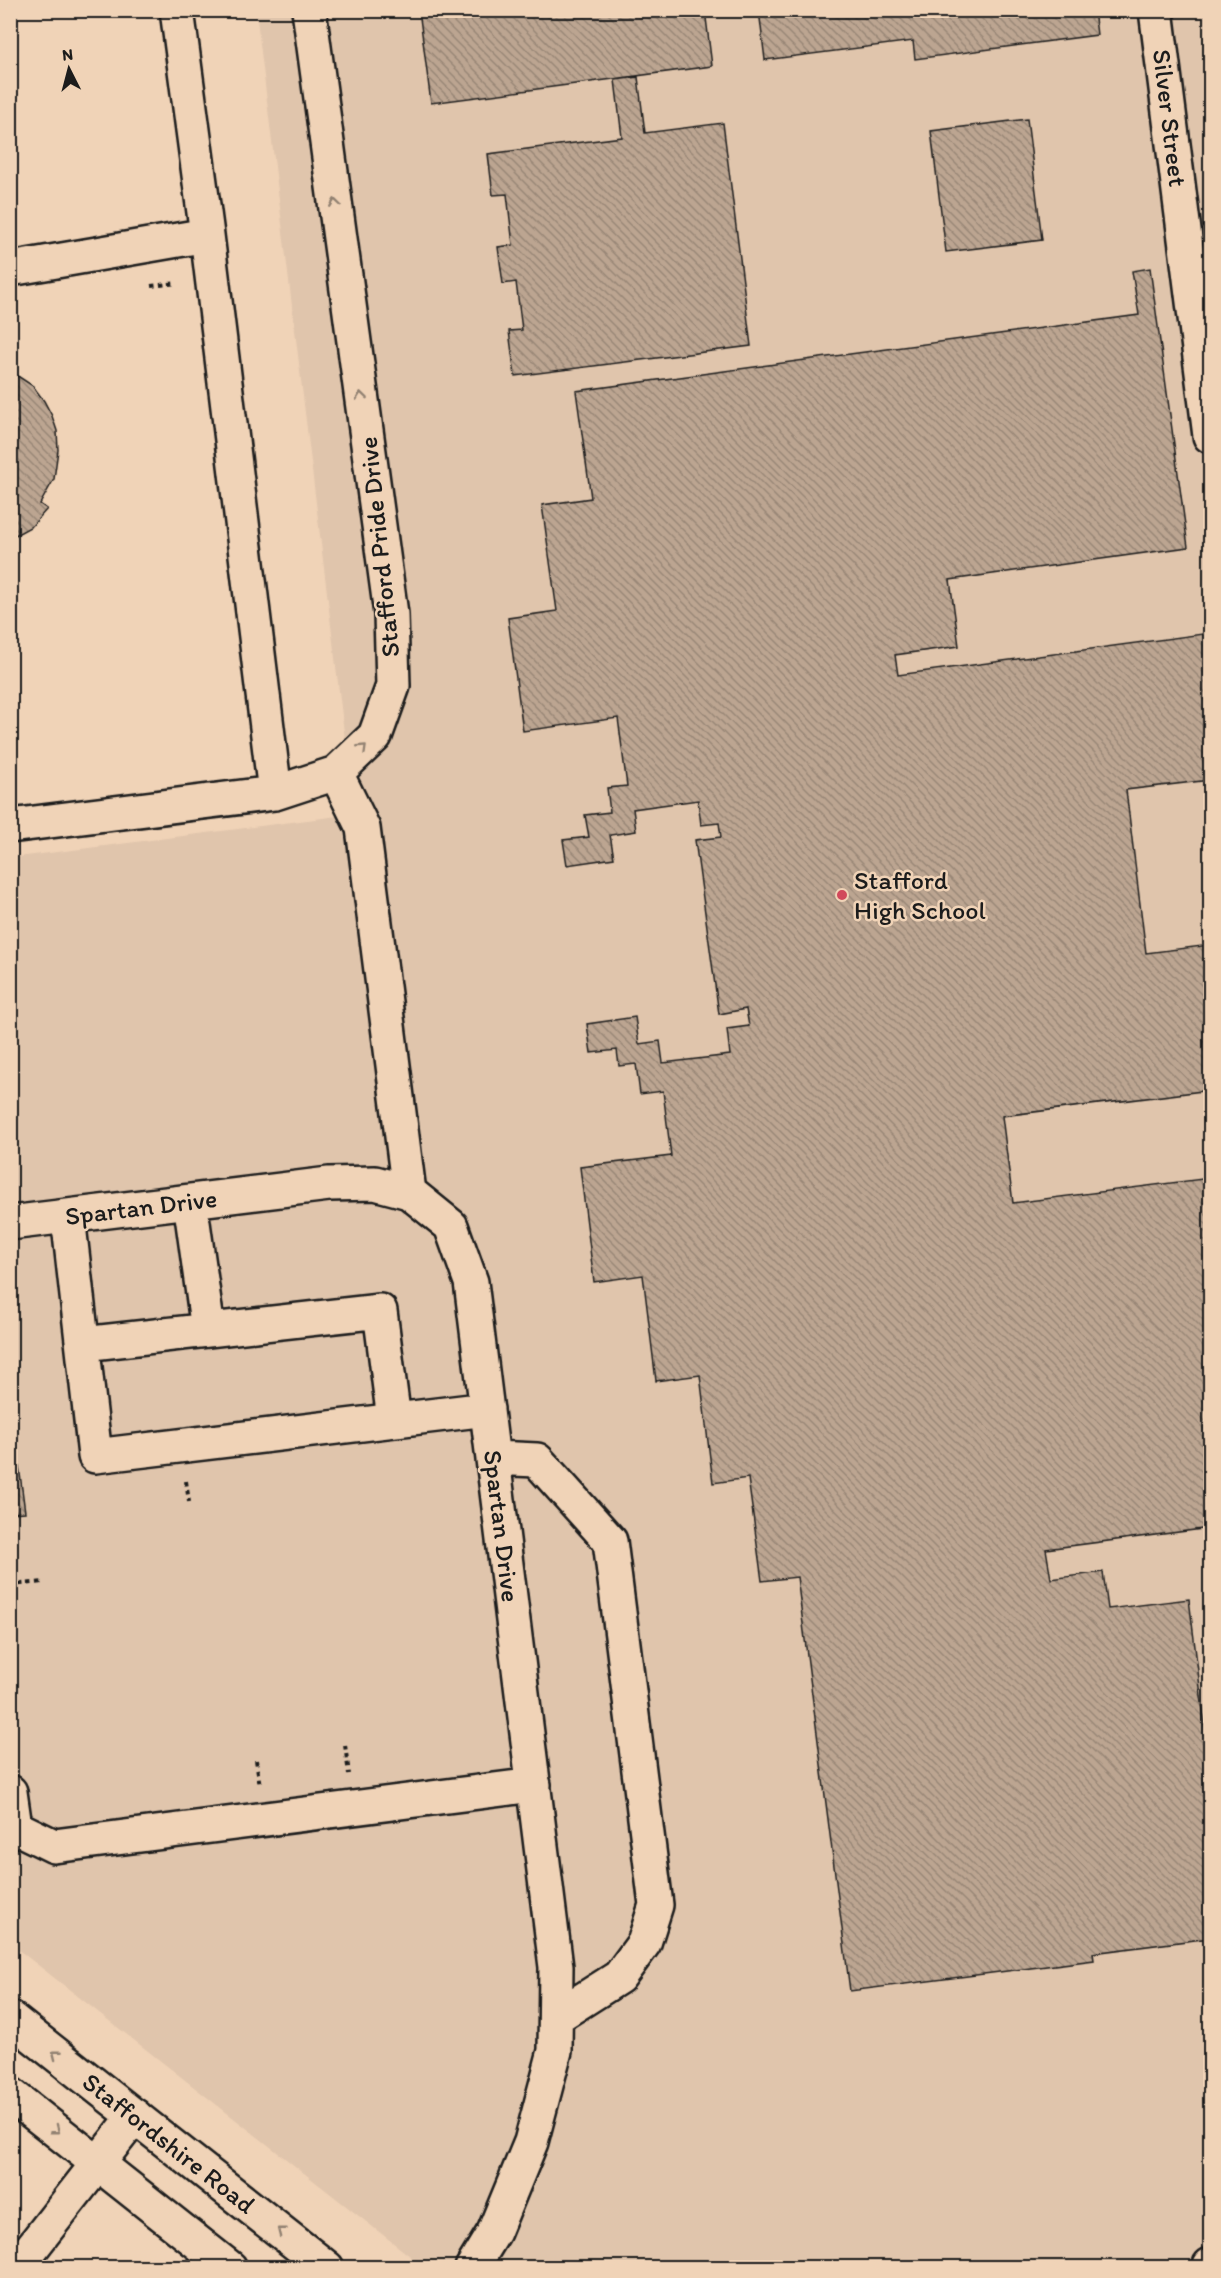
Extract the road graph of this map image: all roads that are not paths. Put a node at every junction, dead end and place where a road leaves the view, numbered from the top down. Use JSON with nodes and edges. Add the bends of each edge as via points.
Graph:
{"nodes":[{"id":1,"x":177,"y":10,"type":"edge"},
{"id":2,"x":309,"y":10,"type":"edge"},
{"id":3,"x":1156,"y":10,"type":"edge"},
{"id":4,"x":207,"y":235,"type":"junction"},
{"id":5,"x":10,"y":269,"type":"edge"},
{"id":6,"x":1204,"y":331,"type":"edge"},
{"id":7,"x":1210,"y":436,"type":"edge"},
{"id":8,"x":336,"y":774,"type":"junction"},
{"id":9,"x":275,"y":793,"type":"junction"},
{"id":10,"x":10,"y":826,"type":"edge"},
{"id":11,"x":408,"y":1192,"type":"junction"},
{"id":12,"x":190,"y":1201,"type":"junction"},
{"id":13,"x":68,"y":1216,"type":"junction"},
{"id":14,"x":10,"y":1223,"type":"edge"},
{"id":15,"x":208,"y":1330,"type":"junction"},
{"id":16,"x":83,"y":1344,"type":"junction"},
{"id":17,"x":487,"y":1409,"type":"junction"},
{"id":18,"x":394,"y":1420,"type":"junction"},
{"id":19,"x":493,"y":1458,"type":"junction"},
{"id":20,"x":534,"y":1785,"type":"junction"},
{"id":21,"x":10,"y":1792,"type":"edge"},
{"id":22,"x":10,"y":2018,"type":"edge"},
{"id":23,"x":556,"y":2018,"type":"junction"},
{"id":24,"x":10,"y":2094,"type":"edge"},
{"id":25,"x":135,"y":2116,"type":"junction"},
{"id":26,"x":98,"y":2163,"type":"junction"},
{"id":27,"x":16,"y":2268,"type":"edge"},
{"id":28,"x":230,"y":2268,"type":"edge"},
{"id":29,"x":327,"y":2268,"type":"edge"},
{"id":30,"x":472,"y":2268,"type":"edge"}],
"edges":[{"from":1,"to":4,"type":"main road"},
{"from":8,"to":2,"type":"main road","name":"Stafford Pride Drive","one_way":true,"via":[[375,736],[393,686],[391,614]]},
{"from":3,"to":6,"type":"main road","name":"Silver Street"},
{"from":4,"to":5,"type":"main road"},
{"from":4,"to":9,"type":"main road"},
{"from":6,"to":7,"type":"main road","name":"Silver Street"},
{"from":8,"to":9,"type":"main road","name":"Stafford Pride Drive"},
{"from":8,"to":11,"type":"main road","via":[[363,828]]},
{"from":9,"to":10,"type":"main road","name":"Stafford Pride Drive"},
{"from":11,"to":12,"type":"main road","name":"Spartan Drive","via":[[375,1183],[329,1184]]},
{"from":11,"to":17,"type":"main road","name":"Spartan Drive","via":[[451,1226],[471,1282]]},
{"from":12,"to":13,"type":"main road","name":"Spartan Drive"},
{"from":12,"to":15,"type":"main road"},
{"from":13,"to":14,"type":"main road","name":"Spartan Drive"},
{"from":13,"to":16,"type":"main road"},
{"from":15,"to":16,"type":"main road"},
{"from":15,"to":18,"type":"main road","via":[[380,1311]]},
{"from":16,"to":18,"type":"main road","via":[[95,1456]]},
{"from":17,"to":18,"type":"main road"},
{"from":17,"to":19,"type":"main road","name":"Spartan Drive"},
{"from":19,"to":20,"type":"main road","name":"Spartan Drive"},
{"from":19,"to":23,"type":"main road","via":[[537,1460],[610,1541],[656,1905],[644,1943],[619,1977]]},
{"from":20,"to":21,"type":"main road","via":[[54,1846],[15,1827]]},
{"from":20,"to":23,"type":"main road","name":"Spartan Drive","via":[[556,1967]]},
{"from":25,"to":22,"type":"main road","name":"Staffordshire Road","one_way":true},
{"from":23,"to":30,"type":"main road","name":"Spartan Drive","via":[[555,2051],[531,2142],[494,2232]]},
{"from":24,"to":26,"type":"main road","one_way":true},
{"from":25,"to":26,"type":"main road"},
{"from":29,"to":25,"type":"main road","name":"Staffordshire Road","one_way":true},
{"from":26,"to":27,"type":"main road"},
{"from":26,"to":28,"type":"main road"}]}
